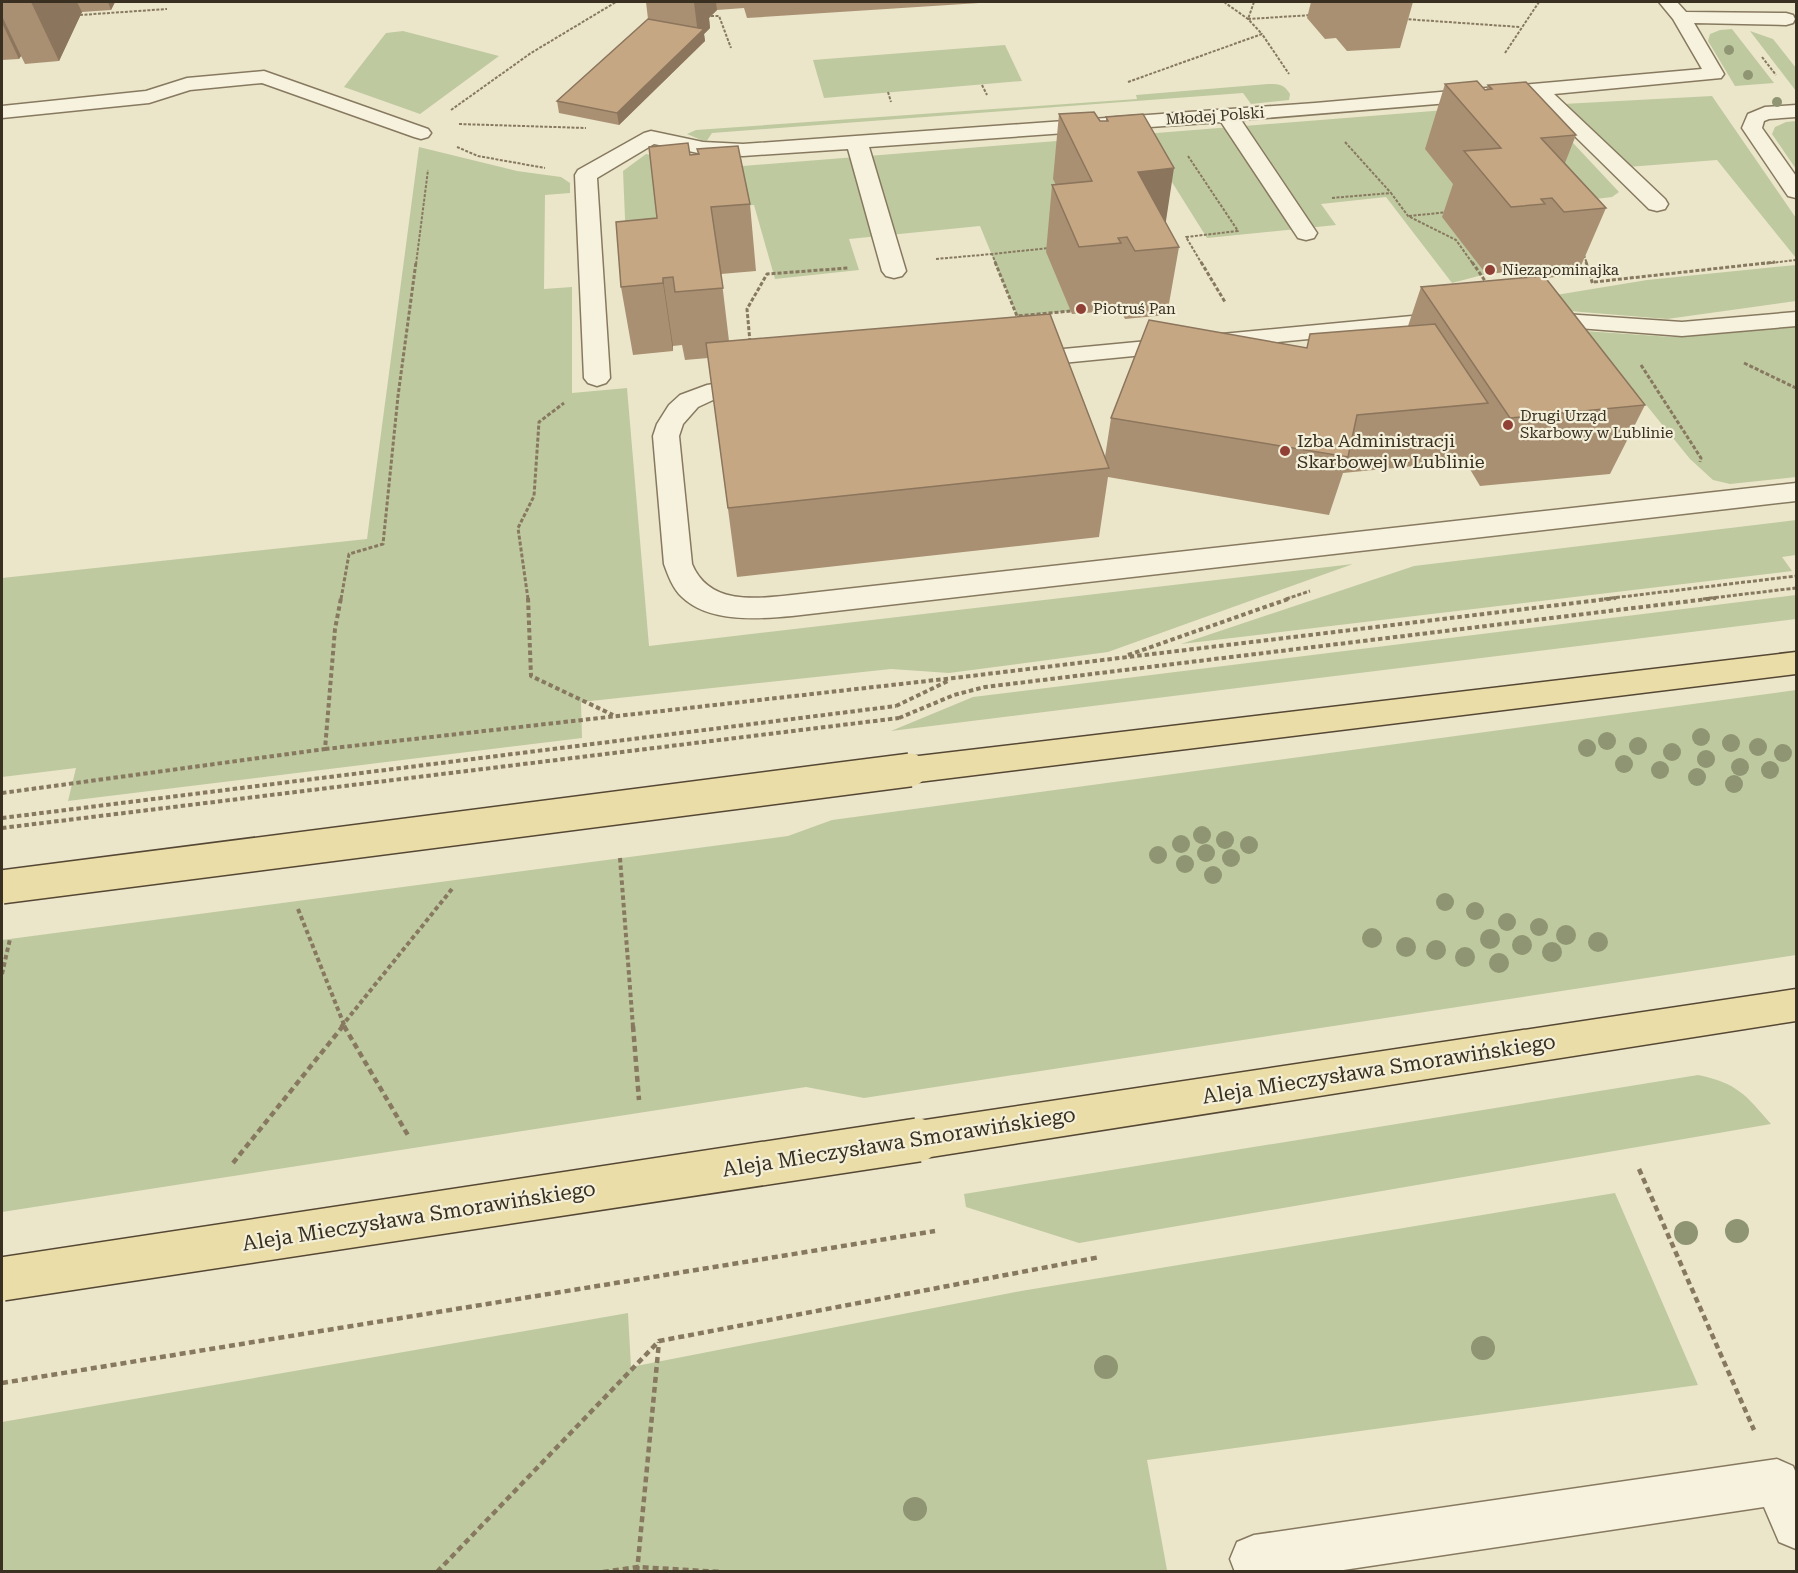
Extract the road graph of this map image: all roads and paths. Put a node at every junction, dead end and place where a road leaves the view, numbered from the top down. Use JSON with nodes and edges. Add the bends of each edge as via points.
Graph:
{"nodes":[{"id":1,"x":616,"y":2,"type":"edge"},
{"id":2,"x":1224,"y":2,"type":"edge"},
{"id":3,"x":1254,"y":2,"type":"edge"},
{"id":4,"x":1770,"y":2,"type":"edge"},
{"id":5,"x":167,"y":9,"type":"dead end"},
{"id":6,"x":1675,"y":9,"type":"edge"},
{"id":7,"x":80,"y":15,"type":"dead end"},
{"id":8,"x":1314,"y":15,"type":"dead end"},
{"id":9,"x":711,"y":16,"type":"dead end"},
{"id":10,"x":1248,"y":19,"type":"junction"},
{"id":11,"x":1401,"y":19,"type":"dead end"},
{"id":12,"x":1791,"y":25,"type":"edge"},
{"id":13,"x":1520,"y":27,"type":"dead end"},
{"id":14,"x":1262,"y":34,"type":"junction"},
{"id":15,"x":731,"y":48,"type":"dead end"},
{"id":16,"x":1292,"y":80,"type":"dead end"},
{"id":17,"x":1120,"y":85,"type":"dead end"},
{"id":18,"x":1540,"y":91,"type":"junction"},
{"id":19,"x":1797,"y":111,"type":"edge"},
{"id":20,"x":2,"y":112,"type":"edge"},
{"id":21,"x":1227,"y":115,"type":"junction"},
{"id":22,"x":588,"y":128,"type":"dead end"},
{"id":23,"x":421,"y":134,"type":"junction"},
{"id":24,"x":1338,"y":135,"type":"dead end"},
{"id":25,"x":857,"y":142,"type":"junction"},
{"id":26,"x":1183,"y":149,"type":"dead end"},
{"id":27,"x":586,"y":175,"type":"junction"},
{"id":28,"x":1797,"y":191,"type":"edge"},
{"id":29,"x":1391,"y":193,"type":"junction"},
{"id":30,"x":1326,"y":198,"type":"dead end"},
{"id":31,"x":1657,"y":204,"type":"dead end"},
{"id":32,"x":1452,"y":212,"type":"dead end"},
{"id":33,"x":1408,"y":216,"type":"junction"},
{"id":34,"x":1305,"y":233,"type":"dead end"},
{"id":35,"x":1050,"y":248,"type":"dead end"},
{"id":36,"x":1582,"y":248,"type":"edge"},
{"id":37,"x":992,"y":254,"type":"junction"},
{"id":38,"x":893,"y":267,"type":"junction"},
{"id":39,"x":1494,"y":292,"type":"edge"},
{"id":40,"x":1228,"y":308,"type":"dead end"},
{"id":41,"x":1071,"y":311,"type":"dead end"},
{"id":42,"x":1477,"y":317,"type":"edge"},
{"id":43,"x":1512,"y":317,"type":"edge"},
{"id":44,"x":1797,"y":319,"type":"edge"},
{"id":45,"x":1612,"y":324,"type":"junction"},
{"id":46,"x":750,"y":342,"type":"edge"},
{"id":47,"x":995,"y":363,"type":"edge"},
{"id":48,"x":597,"y":378,"type":"joint"},
{"id":49,"x":780,"y":383,"type":"edge"},
{"id":50,"x":1698,"y":465,"type":"dead end"},
{"id":51,"x":1797,"y":492,"type":"edge"},
{"id":52,"x":1797,"y":576,"type":"edge"},
{"id":53,"x":1797,"y":588,"type":"edge"},
{"id":54,"x":1797,"y":663,"type":"edge"},
{"id":55,"x":954,"y":678,"type":"junction"},
{"id":56,"x":613,"y":716,"type":"junction"},
{"id":57,"x":325,"y":749,"type":"junction"},
{"id":58,"x":2,"y":793,"type":"edge"},
{"id":59,"x":2,"y":818,"type":"edge"},
{"id":60,"x":2,"y":828,"type":"edge"},
{"id":61,"x":620,"y":858,"type":"dead end"},
{"id":62,"x":2,"y":887,"type":"edge"},
{"id":63,"x":452,"y":889,"type":"dead end"},
{"id":64,"x":298,"y":909,"type":"dead end"},
{"id":65,"x":10,"y":939,"type":"dead end"},
{"id":66,"x":2,"y":974,"type":"edge"},
{"id":67,"x":1797,"y":1005,"type":"edge"},
{"id":68,"x":343,"y":1024,"type":"junction"},
{"id":69,"x":639,"y":1100,"type":"dead end"},
{"id":70,"x":409,"y":1137,"type":"dead end"},
{"id":71,"x":233,"y":1163,"type":"dead end"},
{"id":72,"x":1639,"y":1169,"type":"dead end"},
{"id":73,"x":935,"y":1230,"type":"dead end"},
{"id":74,"x":1100,"y":1257,"type":"dead end"},
{"id":75,"x":2,"y":1279,"type":"edge"},
{"id":76,"x":660,"y":1341,"type":"junction"},
{"id":77,"x":2,"y":1383,"type":"edge"},
{"id":78,"x":1776,"y":1482,"type":"junction"},
{"id":79,"x":1797,"y":1525,"type":"edge"},
{"id":80,"x":1254,"y":1559,"type":"dead end"},
{"id":81,"x":637,"y":1569,"type":"edge"},
{"id":82,"x":437,"y":1572,"type":"edge"},
{"id":83,"x":603,"y":1572,"type":"edge"},
{"id":84,"x":721,"y":1572,"type":"edge"}],
"edges":[{"from":1,"to":23,"type":"path","via":[[480,87]]},
{"from":2,"to":10,"type":"path"},
{"from":3,"to":10,"type":"path"},
{"from":4,"to":12,"type":"street"},
{"from":5,"to":7,"type":"path"},
{"from":6,"to":12,"type":"street","name":"Młodej Polski"},
{"from":6,"to":18,"type":"street","name":"Młodej Polski","via":[[1714,75]]},
{"from":8,"to":10,"type":"path"},
{"from":9,"to":15,"type":"path","via":[[719,16]]},
{"from":10,"to":14,"type":"path"},
{"from":11,"to":13,"type":"path"},
{"from":14,"to":16,"type":"path"},
{"from":14,"to":17,"type":"path"},
{"from":18,"to":21,"type":"street","name":"Młodej Polski"},
{"from":18,"to":31,"type":"street"},
{"from":19,"to":28,"type":"street","via":[[1765,113],[1755,118],[1752,128]]},
{"from":20,"to":23,"type":"street","via":[[149,97],[187,84],[264,77]]},
{"from":21,"to":25,"type":"street","name":"Młodej Polski"},
{"from":21,"to":34,"type":"street"},
{"from":22,"to":23,"type":"path","via":[[458,124]]},
{"from":23,"to":27,"type":"path","via":[[478,156]]},
{"from":23,"to":57,"type":"path","via":[[430,158],[383,544],[349,554],[335,629]]},
{"from":24,"to":29,"type":"path"},
{"from":25,"to":27,"type":"street","name":"Młodej Polski","via":[[743,150],[704,148],[651,137]]},
{"from":25,"to":38,"type":"street"},
{"from":26,"to":40,"type":"path","via":[[1238,231],[1186,237]]},
{"from":27,"to":48,"type":"street"},
{"from":29,"to":30,"type":"path"},
{"from":29,"to":33,"type":"path"},
{"from":32,"to":33,"type":"path"},
{"from":33,"to":39,"type":"path","via":[[1456,240]]},
{"from":35,"to":37,"type":"path"},
{"from":36,"to":45,"type":"path","via":[[1592,282]]},
{"from":37,"to":38,"type":"path"},
{"from":37,"to":41,"type":"path","via":[[1017,316]]},
{"from":38,"to":46,"type":"path","via":[[767,274],[747,309]]},
{"from":42,"to":47,"type":"street"},
{"from":43,"to":45,"type":"street"},
{"from":44,"to":45,"type":"street","via":[[1682,329]]},
{"from":45,"to":50,"type":"path","via":[[1628,356],[1643,367],[1701,458]]},
{"from":48,"to":56,"type":"path","via":[[539,422],[534,496],[518,528],[528,599],[531,676]]},
{"from":49,"to":51,"type":"street","via":[[707,393],[689,401],[678,411],[666,436],[678,564],[684,580],[709,600],[730,606],[782,607]]},
{"from":52,"to":55,"type":"path"},
{"from":53,"to":60,"type":"path","bridge":true,"via":[[985,687],[899,718]]},
{"from":54,"to":62,"type":"main road","bridge":true,"via":[[910,770]]},
{"from":55,"to":56,"type":"path"},
{"from":55,"to":59,"type":"path","bridge":true,"via":[[896,706]]},
{"from":56,"to":57,"type":"path"},
{"from":57,"to":58,"type":"path"},
{"from":61,"to":69,"type":"path"},
{"from":63,"to":68,"type":"path"},
{"from":64,"to":68,"type":"path"},
{"from":65,"to":66,"type":"path"},
{"from":67,"to":75,"type":"main road","name":"Aleja Mieczysława Smorawińskiego","bridge":true},
{"from":68,"to":70,"type":"path"},
{"from":68,"to":71,"type":"path"},
{"from":72,"to":78,"type":"path"},
{"from":73,"to":77,"type":"path","bridge":true},
{"from":74,"to":76,"type":"path"},
{"from":76,"to":81,"type":"path"},
{"from":76,"to":82,"type":"path"},
{"from":78,"to":79,"type":"street"},
{"from":78,"to":80,"type":"street"},
{"from":81,"to":83,"type":"path"},
{"from":81,"to":84,"type":"path"}]}
